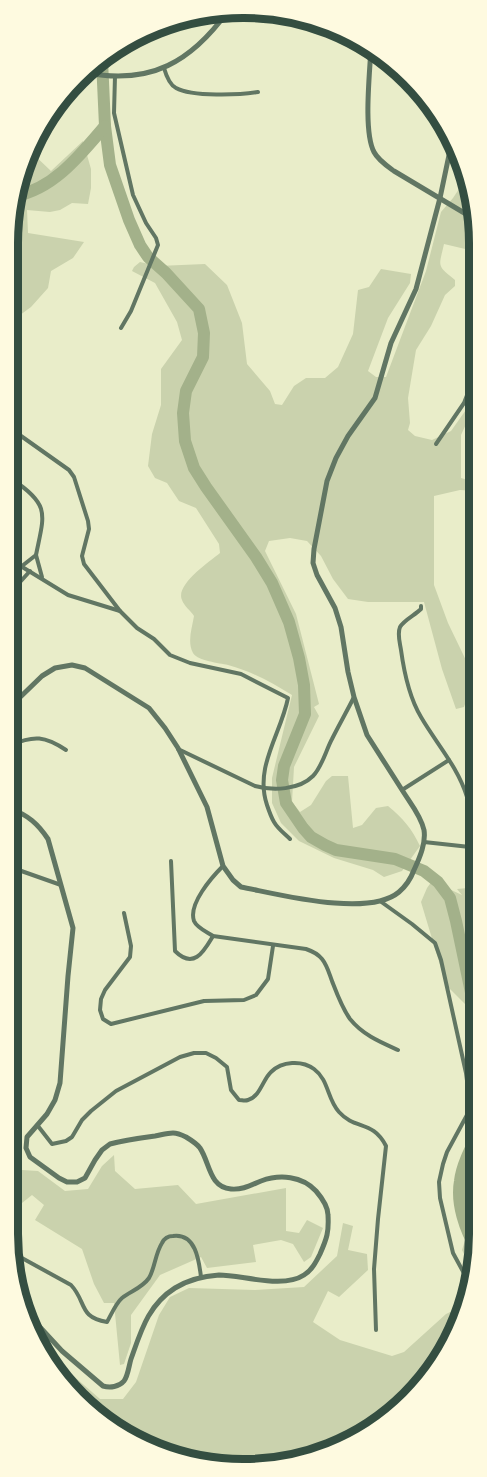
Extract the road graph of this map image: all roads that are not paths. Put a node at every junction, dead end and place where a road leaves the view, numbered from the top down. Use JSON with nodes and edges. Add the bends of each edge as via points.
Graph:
{"nodes":[{"id":1,"x":221,"y":19,"type":"edge"},
{"id":2,"x":371,"y":57,"type":"edge"},
{"id":3,"x":164,"y":69,"type":"junction"},
{"id":4,"x":95,"y":74,"type":"edge"},
{"id":5,"x":112,"y":76,"type":"junction"},
{"id":6,"x":258,"y":92,"type":"dead end"},
{"id":7,"x":450,"y":152,"type":"edge"},
{"id":8,"x":440,"y":198,"type":"junction"},
{"id":9,"x":467,"y":215,"type":"edge"},
{"id":10,"x":121,"y":328,"type":"dead end"},
{"id":11,"x":469,"y":390,"type":"edge"},
{"id":12,"x":18,"y":434,"type":"edge"},
{"id":13,"x":436,"y":444,"type":"dead end"},
{"id":14,"x":18,"y":483,"type":"edge"},
{"id":15,"x":36,"y":555,"type":"junction"},
{"id":16,"x":18,"y":565,"type":"edge"},
{"id":17,"x":22,"y":566,"type":"junction"},
{"id":18,"x":30,"y":571,"type":"junction"},
{"id":19,"x":42,"y":579,"type":"junction"},
{"id":20,"x":18,"y":584,"type":"edge"},
{"id":21,"x":421,"y":606,"type":"dead end"},
{"id":22,"x":120,"y":611,"type":"junction"},
{"id":23,"x":354,"y":697,"type":"junction"},
{"id":24,"x":18,"y":699,"type":"edge"},
{"id":25,"x":18,"y":743,"type":"edge"},
{"id":26,"x":178,"y":748,"type":"junction"},
{"id":27,"x":66,"y":750,"type":"dead end"},
{"id":28,"x":449,"y":760,"type":"junction"},
{"id":29,"x":263,"y":788,"type":"junction"},
{"id":30,"x":402,"y":790,"type":"junction"},
{"id":31,"x":469,"y":803,"type":"edge"},
{"id":32,"x":18,"y":812,"type":"edge"},
{"id":33,"x":290,"y":839,"type":"dead end"},
{"id":34,"x":424,"y":842,"type":"junction"},
{"id":35,"x":469,"y":847,"type":"edge"},
{"id":36,"x":171,"y":861,"type":"dead end"},
{"id":37,"x":223,"y":866,"type":"junction"},
{"id":38,"x":18,"y":870,"type":"edge"},
{"id":39,"x":62,"y":886,"type":"junction"},
{"id":40,"x":380,"y":901,"type":"junction"},
{"id":41,"x":124,"y":913,"type":"dead end"},
{"id":42,"x":213,"y":936,"type":"junction"},
{"id":43,"x":273,"y":946,"type":"junction"},
{"id":44,"x":398,"y":1050,"type":"dead end"},
{"id":45,"x":469,"y":1098,"type":"edge"},
{"id":46,"x":469,"y":1108,"type":"edge"},
{"id":47,"x":38,"y":1126,"type":"junction"},
{"id":48,"x":19,"y":1257,"type":"edge"},
{"id":49,"x":465,"y":1275,"type":"edge"},
{"id":50,"x":201,"y":1277,"type":"junction"},
{"id":51,"x":37,"y":1325,"type":"edge"},
{"id":52,"x":376,"y":1329,"type":"dead end"}],
"edges":[{"from":1,"to":3,"type":"street","via":[[205,39]]},
{"from":2,"to":8,"type":"street","via":[[368,114],[374,152],[394,171]]},
{"from":3,"to":5,"type":"street"},
{"from":3,"to":6,"type":"street","via":[[173,87],[181,90],[208,94]]},
{"from":4,"to":5,"type":"street"},
{"from":5,"to":10,"type":"street","via":[[114,113],[133,195],[158,245]]},
{"from":7,"to":8,"type":"street"},
{"from":8,"to":9,"type":"street"},
{"from":8,"to":23,"type":"street","via":[[416,289],[391,343],[375,398],[348,436],[327,481],[314,549],[313,563],[341,627]]},
{"from":11,"to":13,"type":"street"},
{"from":12,"to":22,"type":"street","via":[[74,477],[89,529],[82,556],[84,564]]},
{"from":14,"to":15,"type":"street","via":[[31,492],[42,509]]},
{"from":15,"to":17,"type":"street"},
{"from":15,"to":19,"type":"street"},
{"from":16,"to":17,"type":"street"},
{"from":17,"to":18,"type":"street"},
{"from":18,"to":19,"type":"street"},
{"from":18,"to":20,"type":"street"},
{"from":19,"to":22,"type":"street","via":[[68,595]]},
{"from":21,"to":28,"type":"street","via":[[398,633],[403,666],[414,704]]},
{"from":22,"to":29,"type":"street","via":[[170,655],[241,674],[288,698],[265,765]]},
{"from":23,"to":29,"type":"street","via":[[313,776],[291,787]]},
{"from":23,"to":30,"type":"street","via":[[367,735]]},
{"from":24,"to":26,"type":"street","via":[[56,668],[85,668],[149,708]]},
{"from":25,"to":27,"type":"street","via":[[44,739]]},
{"from":26,"to":29,"type":"street"},
{"from":26,"to":37,"type":"street","via":[[207,807]]},
{"from":28,"to":30,"type":"street"},
{"from":28,"to":31,"type":"street"},
{"from":29,"to":33,"type":"street","via":[[274,824]]},
{"from":30,"to":34,"type":"street","via":[[424,829]]},
{"from":32,"to":39,"type":"street","via":[[41,828],[48,839]]},
{"from":34,"to":35,"type":"street"},
{"from":34,"to":40,"type":"street","via":[[410,879],[400,892]]},
{"from":36,"to":42,"type":"street","via":[[175,951],[190,959],[201,956]]},
{"from":37,"to":40,"type":"street","via":[[241,887],[320,903]]},
{"from":37,"to":42,"type":"street","via":[[200,894],[194,912],[194,921]]},
{"from":38,"to":39,"type":"street"},
{"from":39,"to":47,"type":"street","via":[[73,928],[60,1083],[55,1100]]},
{"from":40,"to":45,"type":"street","via":[[435,943]]},
{"from":41,"to":43,"type":"street","via":[[130,957],[100,999],[103,1019],[111,1024],[204,1000],[244,1000],[256,995],[268,979]]},
{"from":42,"to":43,"type":"street"},
{"from":43,"to":44,"type":"street","via":[[314,952],[327,967],[341,1003],[360,1030]]},
{"from":46,"to":49,"type":"street","via":[[447,1152],[439,1182],[453,1252]]},
{"from":47,"to":50,"type":"street","via":[[27,1137],[30,1157],[67,1182],[86,1178],[102,1150],[110,1144],[174,1133],[200,1148],[212,1176],[227,1189],[238,1190],[279,1177],[292,1178],[314,1189],[322,1198],[328,1210],[329,1228],[314,1266],[304,1275],[282,1281]]},
{"from":47,"to":52,"type":"street","via":[[52,1144],[66,1141],[82,1120],[116,1091],[194,1053],[206,1053],[227,1067],[231,1090],[239,1100],[255,1096],[270,1072],[278,1067],[303,1063],[313,1068],[322,1077],[341,1115],[375,1131],[386,1146],[374,1269]]},
{"from":48,"to":50,"type":"street","via":[[70,1285],[90,1317],[107,1322],[120,1299],[150,1277],[156,1254],[170,1236],[189,1239],[193,1244]]},
{"from":50,"to":51,"type":"street","via":[[176,1287],[154,1308],[142,1326],[123,1381],[115,1387],[103,1386]]}]}
